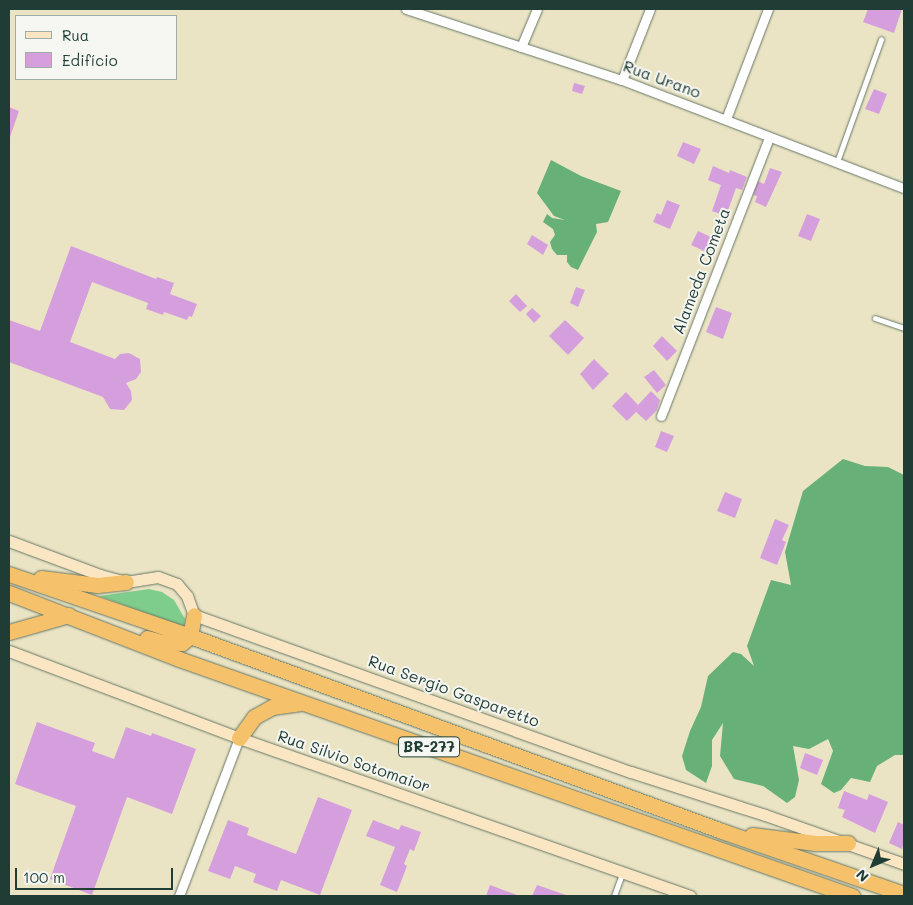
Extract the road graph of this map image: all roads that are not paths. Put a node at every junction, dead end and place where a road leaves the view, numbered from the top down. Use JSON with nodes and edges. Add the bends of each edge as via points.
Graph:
{"nodes":[{"id":1,"x":406,"y":9,"type":"edge"},
{"id":2,"x":537,"y":9,"type":"edge"},
{"id":3,"x":650,"y":9,"type":"edge"},
{"id":4,"x":768,"y":9,"type":"edge"},
{"id":5,"x":881,"y":40,"type":"dead end"},
{"id":6,"x":522,"y":47,"type":"junction"},
{"id":7,"x":622,"y":80,"type":"junction"},
{"id":8,"x":726,"y":119,"type":"junction"},
{"id":9,"x":769,"y":137,"type":"junction"},
{"id":10,"x":837,"y":162,"type":"junction"},
{"id":11,"x":904,"y":188,"type":"edge"},
{"id":12,"x":874,"y":318,"type":"dead end"},
{"id":13,"x":904,"y":328,"type":"edge"},
{"id":14,"x":661,"y":416,"type":"dead end"},
{"id":15,"x":9,"y":541,"type":"edge"},
{"id":16,"x":9,"y":574,"type":"edge"},
{"id":17,"x":126,"y":582,"type":"junction"},
{"id":18,"x":9,"y":593,"type":"edge"},
{"id":19,"x":67,"y":614,"type":"junction"},
{"id":20,"x":194,"y":615,"type":"junction"},
{"id":21,"x":9,"y":632,"type":"edge"},
{"id":22,"x":190,"y":636,"type":"junction"},
{"id":23,"x":9,"y":651,"type":"edge"},
{"id":24,"x":301,"y":702,"type":"junction"},
{"id":25,"x":239,"y":738,"type":"junction"},
{"id":26,"x":722,"y":831,"type":"junction"},
{"id":27,"x":848,"y":843,"type":"junction"},
{"id":28,"x":904,"y":864,"type":"edge"},
{"id":29,"x":622,"y":872,"type":"junction"},
{"id":30,"x":904,"y":894,"type":"edge"},
{"id":31,"x":180,"y":896,"type":"edge"},
{"id":32,"x":614,"y":896,"type":"edge"},
{"id":33,"x":690,"y":896,"type":"edge"},
{"id":34,"x":852,"y":896,"type":"edge"}],
"edges":[{"from":1,"to":6,"type":"street","name":"Rua Urano"},
{"from":2,"to":6,"type":"street"},
{"from":3,"to":7,"type":"street"},
{"from":4,"to":8,"type":"street"},
{"from":5,"to":10,"type":"lane"},
{"from":6,"to":7,"type":"street","name":"Rua Urano"},
{"from":7,"to":8,"type":"street","name":"Rua Urano"},
{"from":8,"to":9,"type":"street","name":"Rua Urano"},
{"from":9,"to":10,"type":"street","name":"Rua Urano"},
{"from":9,"to":14,"type":"street","name":"Alameda Cometa"},
{"from":10,"to":11,"type":"street","name":"Rua Urano"},
{"from":12,"to":13,"type":"lane"},
{"from":15,"to":17,"type":"street"},
{"from":16,"to":17,"type":"highway","via":[[98,586]]},
{"from":16,"to":22,"type":"highway","number":"BR-277"},
{"from":17,"to":20,"type":"street","via":[[158,577],[177,584],[188,596]]},
{"from":18,"to":19,"type":"highway","number":"BR-277"},
{"from":19,"to":21,"type":"highway"},
{"from":19,"to":22,"type":"highway","via":[[162,642],[182,643]]},
{"from":19,"to":24,"type":"highway","number":"BR-277","via":[[179,659]]},
{"from":20,"to":22,"type":"highway"},
{"from":20,"to":27,"type":"street","name":"Rua Sergio Gasparetto","via":[[631,772]]},
{"from":22,"to":26,"type":"highway","number":"BR-277"},
{"from":23,"to":25,"type":"street","name":"Rua Silvio Sotomaior"},
{"from":24,"to":25,"type":"highway","via":[[272,707],[254,716]]},
{"from":24,"to":34,"type":"highway","number":"BR-277"},
{"from":25,"to":29,"type":"street","name":"Rua Silvio Sotomaior"},
{"from":25,"to":31,"type":"street"},
{"from":26,"to":27,"type":"highway","via":[[815,843]]},
{"from":26,"to":30,"type":"highway","number":"BR-277"},
{"from":27,"to":28,"type":"street","name":"Rua Sergio Gasparetto"},
{"from":29,"to":32,"type":"lane"},
{"from":29,"to":33,"type":"street","name":"Rua Silvio Sotomaior"}]}
